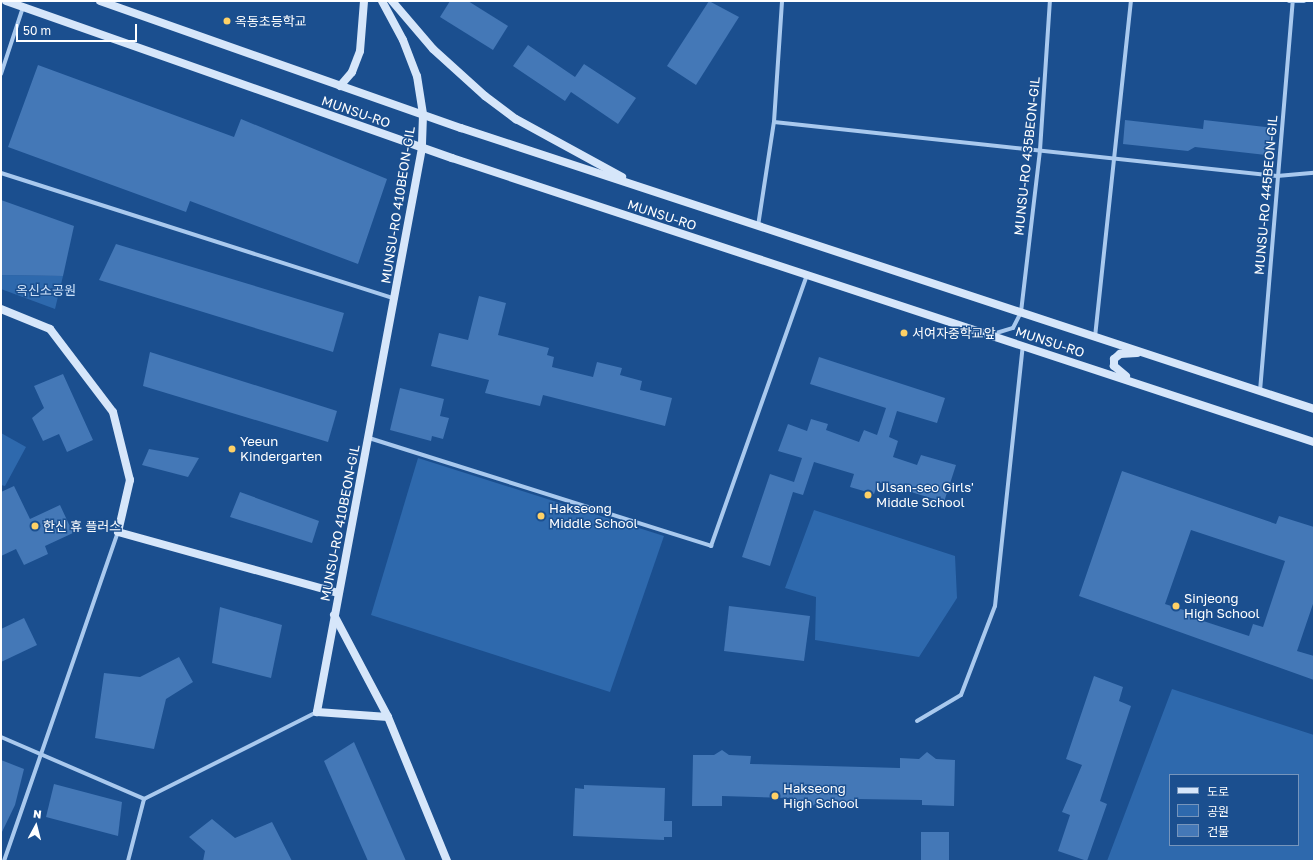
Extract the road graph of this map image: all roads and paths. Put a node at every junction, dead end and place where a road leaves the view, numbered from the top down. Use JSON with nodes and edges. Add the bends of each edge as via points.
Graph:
{"nodes":[{"id":1,"x":6,"y":1,"type":"edge"},
{"id":2,"x":100,"y":1,"type":"edge"},
{"id":3,"x":364,"y":1,"type":"edge"},
{"id":4,"x":382,"y":1,"type":"edge"},
{"id":5,"x":392,"y":1,"type":"edge"},
{"id":6,"x":782,"y":1,"type":"edge"},
{"id":7,"x":1050,"y":1,"type":"edge"},
{"id":8,"x":1131,"y":1,"type":"edge"},
{"id":9,"x":1289,"y":1,"type":"edge"},
{"id":10,"x":1293,"y":1,"type":"edge"},
{"id":11,"x":1304,"y":1,"type":"edge"},
{"id":12,"x":23,"y":7,"type":"junction"},
{"id":13,"x":1,"y":74,"type":"edge"},
{"id":14,"x":340,"y":86,"type":"junction"},
{"id":15,"x":423,"y":115,"type":"junction"},
{"id":16,"x":774,"y":122,"type":"junction"},
{"id":17,"x":422,"y":148,"type":"junction"},
{"id":18,"x":1040,"y":150,"type":"junction"},
{"id":19,"x":1113,"y":158,"type":"junction"},
{"id":20,"x":1,"y":173,"type":"edge"},
{"id":21,"x":1314,"y":173,"type":"edge"},
{"id":22,"x":1277,"y":176,"type":"junction"},
{"id":23,"x":642,"y":188,"type":"junction"},
{"id":24,"x":758,"y":226,"type":"junction"},
{"id":25,"x":807,"y":275,"type":"junction"},
{"id":26,"x":395,"y":299,"type":"junction"},
{"id":27,"x":1,"y":309,"type":"edge"},
{"id":28,"x":1021,"y":312,"type":"junction"},
{"id":29,"x":985,"y":334,"type":"junction"},
{"id":30,"x":1095,"y":337,"type":"junction"},
{"id":31,"x":1024,"y":346,"type":"junction"},
{"id":32,"x":1157,"y":357,"type":"junction"},
{"id":33,"x":1146,"y":386,"type":"junction"},
{"id":34,"x":1260,"y":391,"type":"junction"},
{"id":35,"x":1314,"y":409,"type":"edge"},
{"id":36,"x":369,"y":438,"type":"junction"},
{"id":37,"x":1314,"y":442,"type":"edge"},
{"id":38,"x":118,"y":532,"type":"junction"},
{"id":39,"x":338,"y":593,"type":"junction"},
{"id":40,"x":334,"y":615,"type":"junction"},
{"id":41,"x":317,"y":712,"type":"junction"},
{"id":42,"x":388,"y":717,"type":"junction"},
{"id":43,"x":917,"y":721,"type":"dead end"},
{"id":44,"x":1,"y":737,"type":"edge"},
{"id":45,"x":39,"y":752,"type":"junction"},
{"id":46,"x":144,"y":799,"type":"junction"},
{"id":47,"x":4,"y":861,"type":"edge"},
{"id":48,"x":128,"y":861,"type":"edge"},
{"id":49,"x":447,"y":861,"type":"edge"}],
"edges":[{"from":1,"to":12,"type":"main road","name":"MUNSU-RO"},
{"from":2,"to":14,"type":"main road","name":"MUNSU-RO"},
{"from":3,"to":14,"type":"main road","via":[[360,51],[352,72]]},
{"from":4,"to":15,"type":"main road","name":"MUNSU-RO 410BEON-GIL","via":[[417,76]]},
{"from":5,"to":23,"type":"main road","via":[[433,48],[485,96],[542,134]]},
{"from":6,"to":16,"type":"street"},
{"from":7,"to":18,"type":"street","name":"MUNSU-RO 435BEON-GIL"},
{"from":8,"to":19,"type":"street"},
{"from":9,"to":10,"type":"street"},
{"from":10,"to":11,"type":"street"},
{"from":10,"to":22,"type":"street","name":"MUNSU-RO 445BEON-GIL"},
{"from":12,"to":13,"type":"street"},
{"from":12,"to":17,"type":"main road","name":"MUNSU-RO"},
{"from":14,"to":15,"type":"main road","name":"MUNSU-RO"},
{"from":15,"to":17,"type":"main road","name":"MUNSU-RO 410BEON-GIL"},
{"from":15,"to":23,"type":"main road","name":"MUNSU-RO"},
{"from":16,"to":18,"type":"street"},
{"from":16,"to":24,"type":"street"},
{"from":17,"to":25,"type":"main road","name":"MUNSU-RO"},
{"from":17,"to":26,"type":"main road","name":"MUNSU-RO 410BEON-GIL"},
{"from":18,"to":19,"type":"street"},
{"from":18,"to":28,"type":"street","name":"MUNSU-RO 435BEON-GIL"},
{"from":19,"to":22,"type":"street"},
{"from":19,"to":30,"type":"street"},
{"from":20,"to":26,"type":"street"},
{"from":21,"to":22,"type":"street"},
{"from":22,"to":34,"type":"street","name":"MUNSU-RO 445BEON-GIL"},
{"from":23,"to":24,"type":"main road","name":"MUNSU-RO"},
{"from":24,"to":28,"type":"main road","name":"MUNSU-RO"},
{"from":25,"to":29,"type":"main road","name":"MUNSU-RO"},
{"from":25,"to":36,"type":"street","via":[[711,546]]},
{"from":26,"to":36,"type":"main road","name":"MUNSU-RO 410BEON-GIL"},
{"from":27,"to":38,"type":"main road","via":[[50,329],[113,412],[130,480]]},
{"from":28,"to":29,"type":"street","via":[[1009,331]]},
{"from":28,"to":30,"type":"main road","name":"MUNSU-RO"},
{"from":29,"to":31,"type":"main road","name":"MUNSU-RO"},
{"from":30,"to":32,"type":"main road","name":"MUNSU-RO"},
{"from":31,"to":33,"type":"main road","name":"MUNSU-RO"},
{"from":31,"to":43,"type":"street","via":[[995,606],[961,696]]},
{"from":32,"to":33,"type":"main road","via":[[1129,352],[1114,359],[1119,372]]},
{"from":32,"to":34,"type":"main road","name":"MUNSU-RO"},
{"from":33,"to":37,"type":"main road","name":"MUNSU-RO"},
{"from":34,"to":35,"type":"main road","name":"MUNSU-RO"},
{"from":36,"to":39,"type":"main road","name":"MUNSU-RO 410BEON-GIL"},
{"from":38,"to":39,"type":"main road"},
{"from":38,"to":45,"type":"street"},
{"from":39,"to":40,"type":"main road","name":"MUNSU-RO 410BEON-GIL"},
{"from":40,"to":41,"type":"main road","name":"MUNSU-RO 410BEON-GIL"},
{"from":40,"to":42,"type":"main road"},
{"from":41,"to":42,"type":"main road"},
{"from":41,"to":46,"type":"street"},
{"from":42,"to":49,"type":"main road"},
{"from":44,"to":45,"type":"street"},
{"from":45,"to":46,"type":"street"},
{"from":45,"to":47,"type":"street"},
{"from":46,"to":48,"type":"street"}]}
